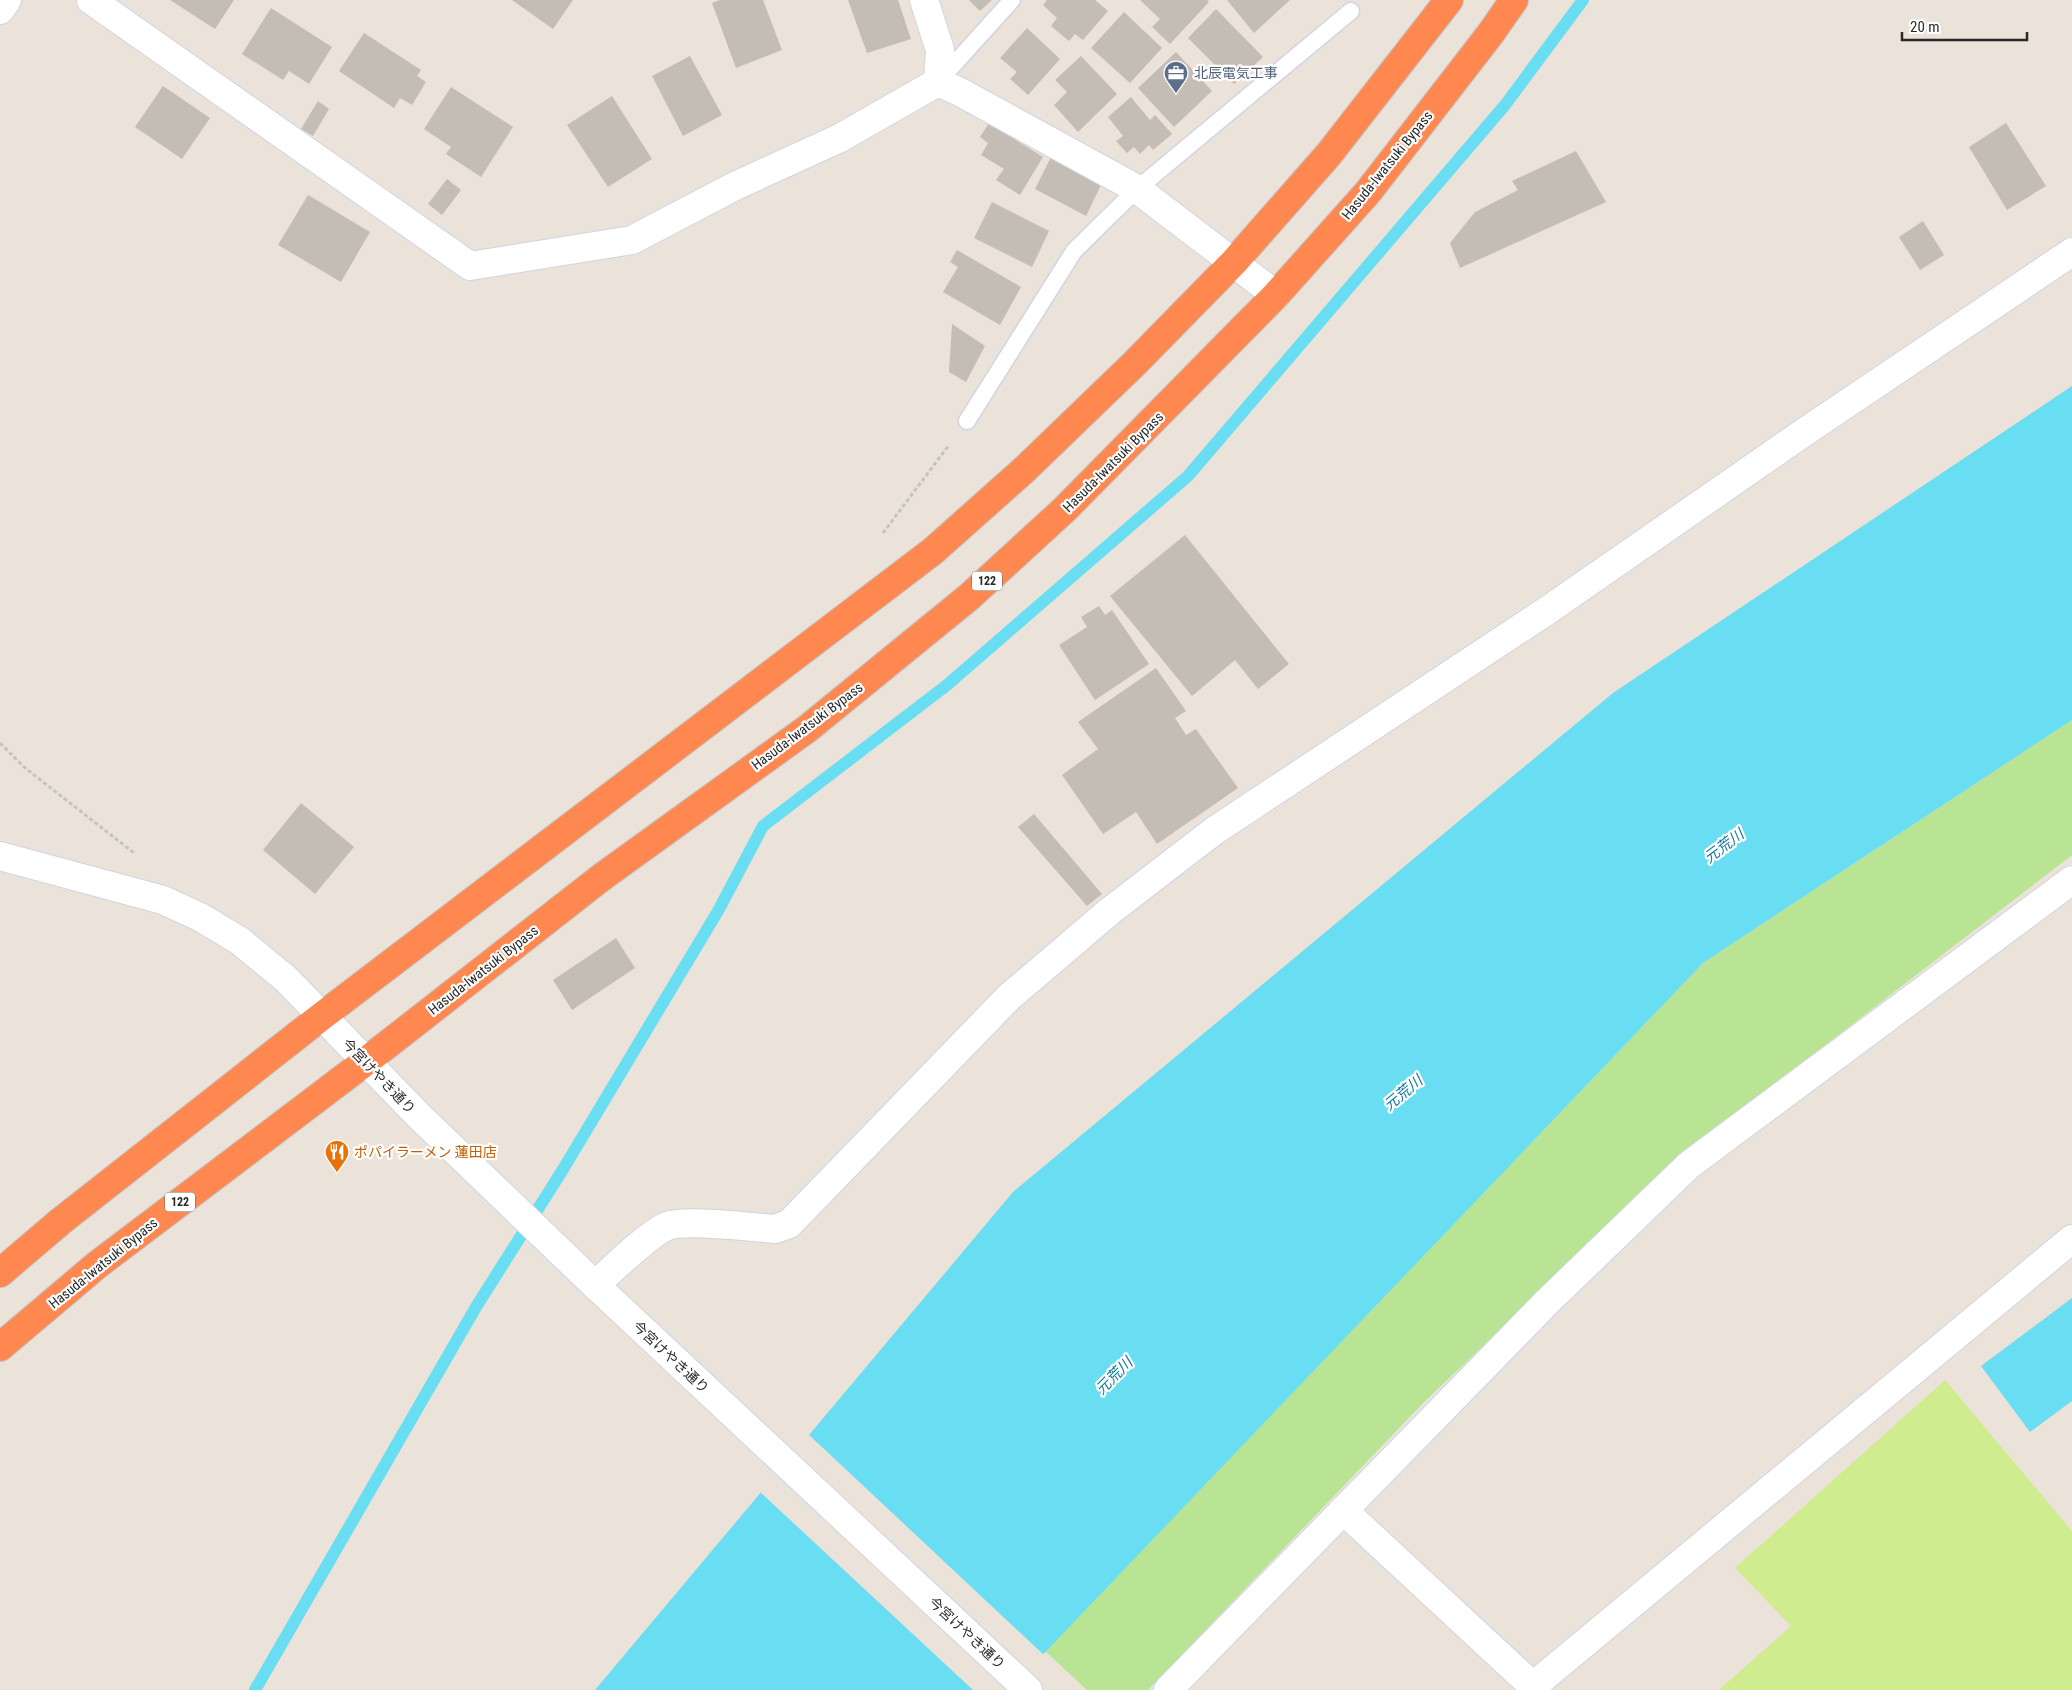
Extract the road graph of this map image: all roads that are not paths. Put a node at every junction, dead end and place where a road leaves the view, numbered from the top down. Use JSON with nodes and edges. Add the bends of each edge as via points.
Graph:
{"nodes":[{"id":1,"x":7,"y":0,"type":"edge"},
{"id":2,"x":91,"y":0,"type":"edge"},
{"id":3,"x":924,"y":0,"type":"edge"},
{"id":4,"x":1012,"y":0,"type":"edge"},
{"id":5,"x":1449,"y":0,"type":"edge"},
{"id":6,"x":1514,"y":0,"type":"edge"},
{"id":7,"x":0,"y":10,"type":"edge"},
{"id":8,"x":1351,"y":11,"type":"dead end"},
{"id":9,"x":938,"y":82,"type":"junction"},
{"id":10,"x":1137,"y":189,"type":"junction"},
{"id":11,"x":2072,"y":252,"type":"edge"},
{"id":12,"x":1234,"y":262,"type":"junction"},
{"id":13,"x":1276,"y":295,"type":"junction"},
{"id":14,"x":967,"y":421,"type":"road end"},
{"id":15,"x":0,"y":856,"type":"edge"},
{"id":16,"x":2072,"y":880,"type":"edge"},
{"id":17,"x":322,"y":1016,"type":"junction"},
{"id":18,"x":364,"y":1062,"type":"junction"},
{"id":19,"x":2072,"y":1239,"type":"edge"},
{"id":20,"x":0,"y":1273,"type":"edge"},
{"id":21,"x":595,"y":1285,"type":"junction"},
{"id":22,"x":0,"y":1347,"type":"edge"},
{"id":23,"x":1343,"y":1510,"type":"junction"},
{"id":24,"x":1535,"y":1688,"type":"edge"},
{"id":25,"x":1028,"y":1690,"type":"edge"},
{"id":26,"x":1168,"y":1690,"type":"edge"}],
"edges":[{"from":1,"to":7,"type":"street"},
{"from":2,"to":9,"type":"street","via":[[470,266],[632,240],[735,186],[840,138]]},
{"from":3,"to":9,"type":"street","via":[[940,50]]},
{"from":4,"to":9,"type":"lane"},
{"from":5,"to":12,"type":"highway","via":[[1328,154]]},
{"from":6,"to":13,"type":"highway","name":"Hasuda-Iwatsuki Bypass","number":"122","via":[[1368,192]]},
{"from":8,"to":10,"type":"lane"},
{"from":9,"to":10,"type":"street"},
{"from":10,"to":12,"type":"street"},
{"from":10,"to":14,"type":"lane","via":[[1074,251]]},
{"from":11,"to":21,"type":"street","via":[[1540,616],[1214,831],[1110,911],[1009,998],[789,1224],[775,1229],[683,1223],[666,1226]]},
{"from":12,"to":13,"type":"street"},
{"from":12,"to":17,"type":"highway","via":[[1031,463],[933,551]]},
{"from":13,"to":18,"type":"highway","name":"Hasuda-Iwatsuki Bypass","number":"122","via":[[1071,503],[969,597],[807,729],[602,877]]},
{"from":15,"to":17,"type":"street","name":"今宮けやき通り","via":[[163,900],[200,917],[240,941],[286,979]]},
{"from":16,"to":23,"type":"street","via":[[1689,1165],[1547,1302]]},
{"from":17,"to":18,"type":"street","name":"今宮けやき通り"},
{"from":17,"to":20,"type":"highway"},
{"from":18,"to":21,"type":"street","name":"今宮けやき通り"},
{"from":18,"to":22,"type":"highway","name":"Hasuda-Iwatsuki Bypass","number":"122","via":[[97,1265]]},
{"from":19,"to":24,"type":"street"},
{"from":21,"to":25,"type":"street","name":"今宮けやき通り"},
{"from":23,"to":24,"type":"street"},
{"from":23,"to":26,"type":"street"}]}
